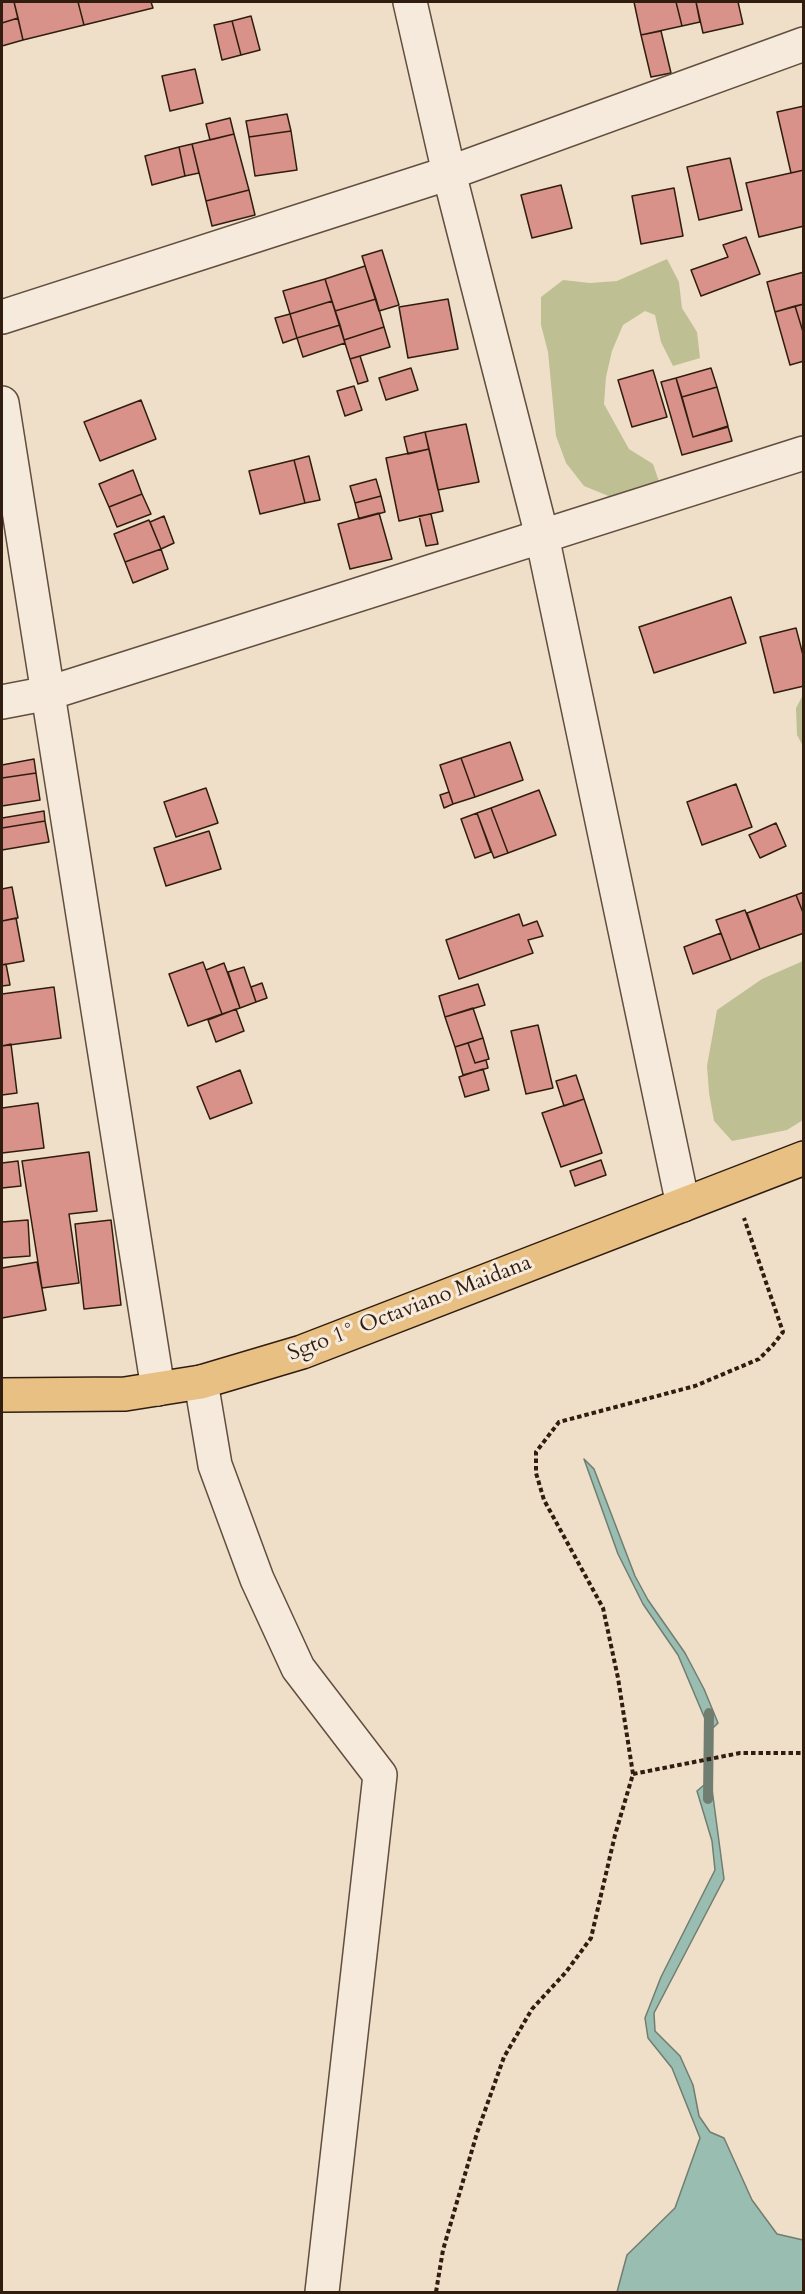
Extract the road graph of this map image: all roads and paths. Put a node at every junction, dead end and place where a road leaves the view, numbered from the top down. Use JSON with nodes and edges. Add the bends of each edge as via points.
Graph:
{"nodes":[{"id":1,"x":410,"y":2,"type":"edge"},
{"id":2,"x":804,"y":44,"type":"edge"},
{"id":3,"x":449,"y":173,"type":"junction"},
{"id":4,"x":2,"y":317,"type":"edge"},
{"id":5,"x":2,"y":403,"type":"edge"},
{"id":6,"x":804,"y":453,"type":"edge"},
{"id":7,"x":542,"y":536,"type":"junction"},
{"id":8,"x":49,"y":693,"type":"junction"},
{"id":9,"x":2,"y":702,"type":"edge"},
{"id":10,"x":804,"y":1158,"type":"edge"},
{"id":11,"x":733,"y":1186,"type":"junction"},
{"id":12,"x":683,"y":1205,"type":"junction"},
{"id":13,"x":201,"y":1382,"type":"junction"},
{"id":14,"x":158,"y":1389,"type":"junction"},
{"id":15,"x":2,"y":1395,"type":"edge"},
{"id":16,"x":804,"y":1753,"type":"edge"},
{"id":17,"x":633,"y":1774,"type":"junction"},
{"id":18,"x":322,"y":2292,"type":"edge"},
{"id":19,"x":436,"y":2292,"type":"edge"}],
"edges":[{"from":1,"to":3,"type":"street"},
{"from":2,"to":3,"type":"street"},
{"from":3,"to":4,"type":"street"},
{"from":3,"to":7,"type":"street"},
{"from":5,"to":8,"type":"street"},
{"from":6,"to":7,"type":"street"},
{"from":7,"to":8,"type":"street"},
{"from":7,"to":12,"type":"street"},
{"from":8,"to":9,"type":"street"},
{"from":8,"to":14,"type":"street"},
{"from":10,"to":11,"type":"main road","name":"Sgto 1° Octaviano Maidana"},
{"from":11,"to":12,"type":"main road","name":"Sgto 1° Octaviano Maidana"},
{"from":11,"to":17,"type":"path","via":[[783,1332],[759,1359],[695,1386],[559,1422],[536,1452],[536,1473],[544,1500],[603,1608]]},
{"from":12,"to":13,"type":"main road","name":"Sgto 1° Octaviano Maidana","via":[[302,1352]]},
{"from":13,"to":14,"type":"main road","name":"Sgto 1° Octaviano Maidana"},
{"from":13,"to":18,"type":"street","via":[[215,1465],[262,1589],[298,1668],[380,1775]]},
{"from":14,"to":15,"type":"main road","name":"Sgto 1° Octaviano Maidana","via":[[124,1394]]},
{"from":16,"to":17,"type":"path","via":[[740,1753]]},
{"from":17,"to":19,"type":"path","via":[[591,1938],[532,2009],[504,2057],[449,2229]]}]}
